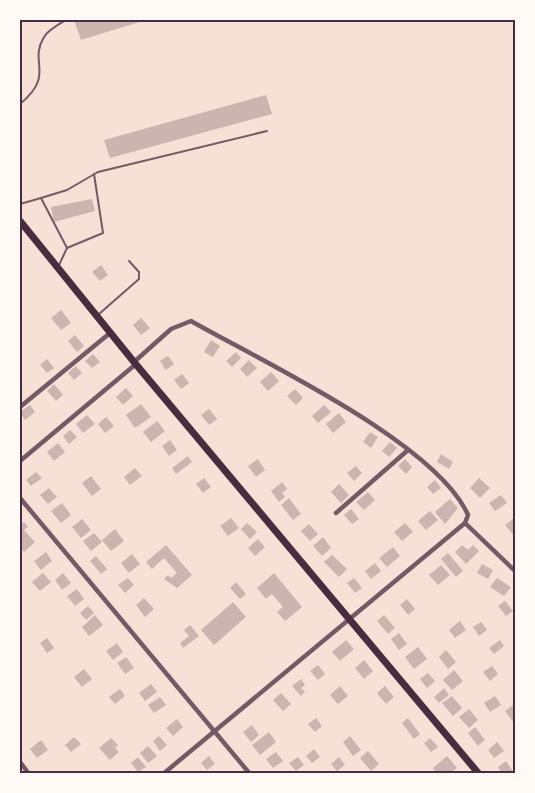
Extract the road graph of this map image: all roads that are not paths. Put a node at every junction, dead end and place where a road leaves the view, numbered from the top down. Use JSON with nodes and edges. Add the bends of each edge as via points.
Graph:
{"nodes":[{"id":1,"x":66,"y":20,"type":"edge"},
{"id":2,"x":20,"y":104,"type":"edge"},
{"id":3,"x":267,"y":132,"type":"dead end"},
{"id":4,"x":94,"y":174,"type":"junction"},
{"id":5,"x":41,"y":198,"type":"junction"},
{"id":6,"x":20,"y":204,"type":"edge"},
{"id":7,"x":20,"y":221,"type":"edge"},
{"id":8,"x":67,"y":248,"type":"junction"},
{"id":9,"x":129,"y":261,"type":"dead end"},
{"id":10,"x":58,"y":268,"type":"junction"},
{"id":11,"x":96,"y":316,"type":"junction"},
{"id":12,"x":110,"y":333,"type":"junction"},
{"id":13,"x":135,"y":363,"type":"junction"},
{"id":14,"x":20,"y":407,"type":"edge"},
{"id":15,"x":408,"y":450,"type":"junction"},
{"id":16,"x":20,"y":461,"type":"edge"},
{"id":17,"x":20,"y":498,"type":"edge"},
{"id":18,"x":336,"y":513,"type":"dead end"},
{"id":19,"x":465,"y":523,"type":"junction"},
{"id":20,"x":516,"y":572,"type":"edge"},
{"id":21,"x":349,"y":619,"type":"junction"},
{"id":22,"x":213,"y":732,"type":"junction"},
{"id":23,"x":20,"y":762,"type":"edge"},
{"id":24,"x":28,"y":774,"type":"edge"},
{"id":25,"x":163,"y":774,"type":"edge"},
{"id":26,"x":250,"y":774,"type":"edge"},
{"id":27,"x":479,"y":774,"type":"edge"}],
"edges":[{"from":1,"to":2,"type":"lane","via":[[45,35],[35,91]]},
{"from":3,"to":4,"type":"lane"},
{"from":4,"to":5,"type":"lane","via":[[67,190]]},
{"from":4,"to":8,"type":"lane","via":[[104,233]]},
{"from":5,"to":6,"type":"lane"},
{"from":5,"to":8,"type":"lane"},
{"from":7,"to":10,"type":"main road"},
{"from":8,"to":10,"type":"lane"},
{"from":9,"to":11,"type":"lane","via":[[139,279]]},
{"from":10,"to":11,"type":"main road"},
{"from":11,"to":12,"type":"main road"},
{"from":12,"to":13,"type":"main road"},
{"from":12,"to":14,"type":"street"},
{"from":13,"to":15,"type":"street","via":[[171,329],[191,321],[368,421]]},
{"from":13,"to":16,"type":"street"},
{"from":13,"to":21,"type":"main road"},
{"from":15,"to":18,"type":"street"},
{"from":15,"to":19,"type":"street","via":[[448,486],[464,507],[468,516]]},
{"from":17,"to":22,"type":"street"},
{"from":19,"to":20,"type":"street"},
{"from":19,"to":21,"type":"street"},
{"from":21,"to":22,"type":"street"},
{"from":21,"to":27,"type":"main road"},
{"from":22,"to":25,"type":"street"},
{"from":22,"to":26,"type":"street"},
{"from":23,"to":24,"type":"street"}]}
